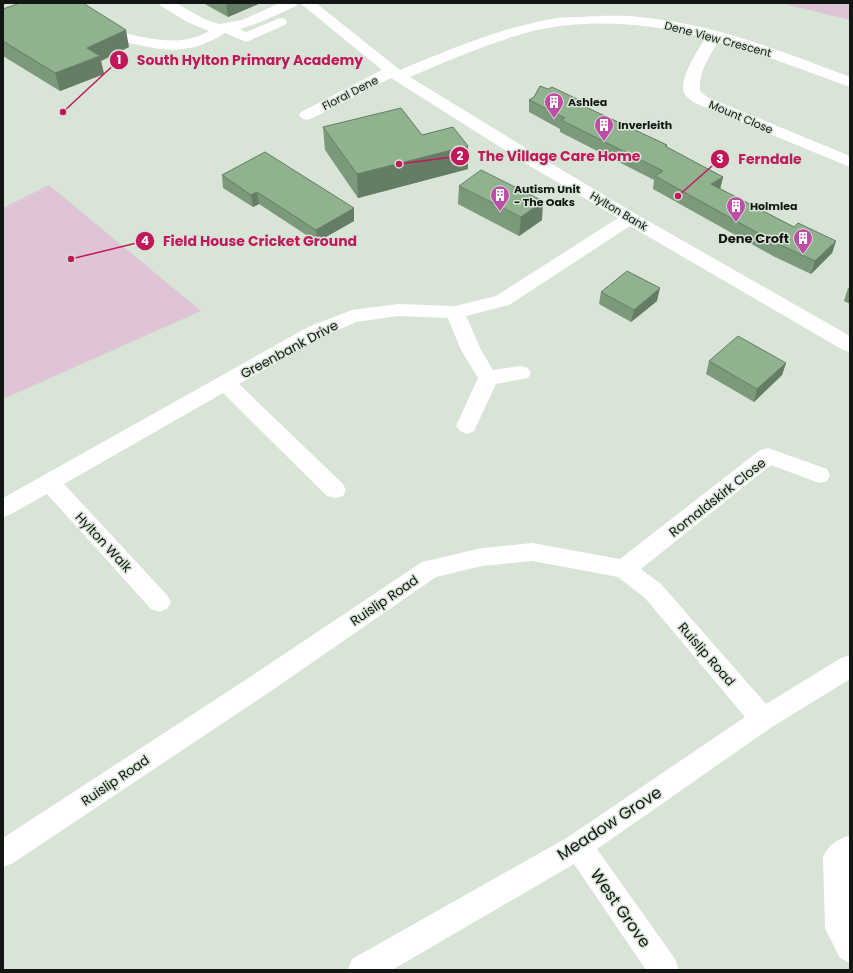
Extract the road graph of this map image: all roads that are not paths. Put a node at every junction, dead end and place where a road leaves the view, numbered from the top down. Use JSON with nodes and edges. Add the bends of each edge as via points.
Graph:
{"nodes":[{"id":1,"x":292,"y":3,"type":"edge"},
{"id":2,"x":307,"y":3,"type":"edge"},
{"id":3,"x":171,"y":4,"type":"edge"},
{"id":4,"x":280,"y":22,"type":"dead end"},
{"id":5,"x":225,"y":27,"type":"junction"},
{"id":6,"x":714,"y":36,"type":"junction"},
{"id":7,"x":124,"y":37,"type":"edge"},
{"id":8,"x":395,"y":73,"type":"junction"},
{"id":9,"x":850,"y":82,"type":"edge"},
{"id":10,"x":307,"y":114,"type":"dead end"},
{"id":11,"x":850,"y":162,"type":"edge"},
{"id":12,"x":630,"y":218,"type":"junction"},
{"id":13,"x":456,"y":312,"type":"junction"},
{"id":14,"x":850,"y":345,"type":"edge"},
{"id":15,"x":521,"y":373,"type":"dead end"},
{"id":16,"x":488,"y":378,"type":"junction"},
{"id":17,"x":225,"y":383,"type":"junction"},
{"id":18,"x":467,"y":426,"type":"dead end"},
{"id":19,"x":818,"y":475,"type":"dead end"},
{"id":20,"x":49,"y":482,"type":"junction"},
{"id":21,"x":335,"y":490,"type":"dead end"},
{"id":22,"x":3,"y":508,"type":"edge"},
{"id":23,"x":624,"y":569,"type":"junction"},
{"id":24,"x":159,"y":602,"type":"dead end"},
{"id":25,"x":850,"y":666,"type":"edge"},
{"id":26,"x":763,"y":719,"type":"junction"},
{"id":27,"x":6,"y":846,"type":"edge"},
{"id":28,"x":578,"y":846,"type":"junction"},
{"id":29,"x":850,"y":848,"type":"edge"},
{"id":30,"x":850,"y":948,"type":"edge"},
{"id":31,"x":363,"y":970,"type":"edge"},
{"id":32,"x":664,"y":970,"type":"edge"}],
"edges":[{"from":1,"to":5,"type":"street","via":[[245,23]]},
{"from":2,"to":8,"type":"street","name":"Hylton Bank"},
{"from":3,"to":5,"type":"street","via":[[197,21],[218,28]]},
{"from":4,"to":5,"type":"street","via":[[246,38]]},
{"from":5,"to":7,"type":"street","via":[[201,41],[192,43],[153,43]]},
{"from":6,"to":8,"type":"street","name":"Dene View Crescent","via":[[655,22],[554,22],[489,40]]},
{"from":6,"to":9,"type":"street","name":"Dene View Crescent","via":[[790,59]]},
{"from":6,"to":11,"type":"street","name":"Mount Close","via":[[693,76],[690,84],[692,93],[701,100]]},
{"from":8,"to":10,"type":"street","name":"Floral Dene"},
{"from":8,"to":12,"type":"street","name":"Hylton Bank"},
{"from":12,"to":13,"type":"street","name":"Greenbank Drive","via":[[502,301]]},
{"from":12,"to":14,"type":"street","name":"Hylton Bank"},
{"from":13,"to":16,"type":"street","via":[[471,350]]},
{"from":13,"to":17,"type":"street","name":"Greenbank Drive","via":[[398,310],[352,316],[315,332]]},
{"from":15,"to":16,"type":"street"},
{"from":16,"to":18,"type":"street"},
{"from":17,"to":20,"type":"street","name":"Greenbank Drive"},
{"from":17,"to":21,"type":"street"},
{"from":19,"to":23,"type":"street","name":"Romaldskirk Close","via":[[768,456]]},
{"from":20,"to":22,"type":"street","name":"Greenbank Drive"},
{"from":20,"to":24,"type":"street","name":"Hylton Walk"},
{"from":23,"to":26,"type":"street","name":"Ruislip Road","via":[[653,591]]},
{"from":23,"to":27,"type":"street","name":"Ruislip Road","via":[[532,552],[482,557],[430,569],[255,688]]},
{"from":25,"to":26,"type":"street","name":"Meadow Grove"},
{"from":26,"to":28,"type":"street","name":"Meadow Grove"},
{"from":28,"to":31,"type":"street","name":"Meadow Grove"},
{"from":28,"to":32,"type":"street","name":"West Grove"},
{"from":29,"to":30,"type":"street","via":[[837,857],[840,928]]}]}
